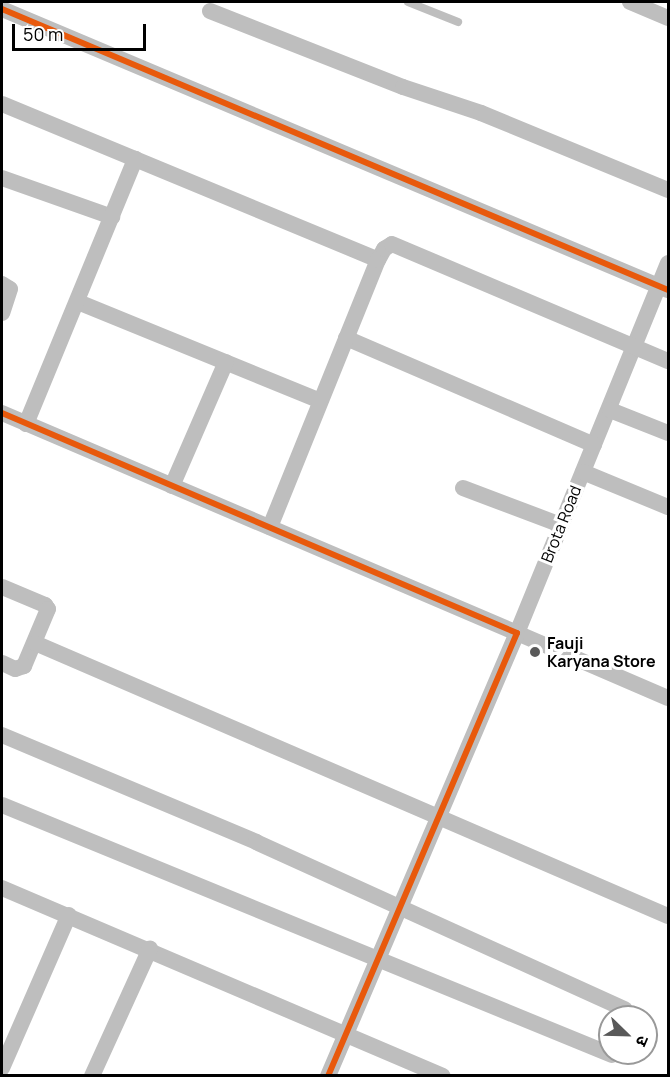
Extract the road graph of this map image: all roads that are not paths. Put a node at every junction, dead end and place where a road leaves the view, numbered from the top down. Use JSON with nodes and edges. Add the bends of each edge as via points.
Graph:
{"nodes":[{"id":1,"x":408,"y":2,"type":"edge"},
{"id":2,"x":630,"y":2,"type":"edge"},
{"id":3,"x":2,"y":9,"type":"edge"},
{"id":4,"x":210,"y":11,"type":"dead end"},
{"id":5,"x":669,"y":18,"type":"edge"},
{"id":6,"x":458,"y":22,"type":"dead end"},
{"id":7,"x":2,"y":104,"type":"edge"},
{"id":8,"x":135,"y":159,"type":"junction"},
{"id":9,"x":2,"y":178,"type":"edge"},
{"id":10,"x":669,"y":190,"type":"edge"},
{"id":11,"x":112,"y":217,"type":"junction"},
{"id":12,"x":378,"y":260,"type":"junction"},
{"id":13,"x":669,"y":263,"type":"edge"},
{"id":14,"x":2,"y":284,"type":"edge"},
{"id":15,"x":664,"y":287,"type":"edge"},
{"id":16,"x":78,"y":302,"type":"junction"},
{"id":17,"x":2,"y":313,"type":"edge"},
{"id":18,"x":346,"y":338,"type":"junction"},
{"id":19,"x":634,"y":347,"type":"junction"},
{"id":20,"x":669,"y":361,"type":"edge"},
{"id":21,"x":226,"y":362,"type":"junction"},
{"id":22,"x":320,"y":401,"type":"junction"},
{"id":23,"x":610,"y":410,"type":"junction"},
{"id":24,"x":2,"y":413,"type":"edge"},
{"id":25,"x":26,"y":424,"type":"junction"},
{"id":26,"x":669,"y":433,"type":"edge"},
{"id":27,"x":594,"y":445,"type":"junction"},
{"id":28,"x":583,"y":472,"type":"junction"},
{"id":29,"x":171,"y":486,"type":"junction"},
{"id":30,"x":463,"y":488,"type":"dead end"},
{"id":31,"x":669,"y":507,"type":"edge"},
{"id":32,"x":561,"y":525,"type":"junction"},
{"id":33,"x":270,"y":527,"type":"junction"},
{"id":34,"x":2,"y":587,"type":"edge"},
{"id":35,"x":517,"y":633,"type":"junction"},
{"id":36,"x":35,"y":643,"type":"junction"},
{"id":37,"x":2,"y":663,"type":"edge"},
{"id":38,"x":669,"y":698,"type":"edge"},
{"id":39,"x":2,"y":735,"type":"edge"},
{"id":40,"x":2,"y":805,"type":"edge"},
{"id":41,"x":439,"y":816,"type":"junction"},
{"id":42,"x":2,"y":890,"type":"edge"},
{"id":43,"x":401,"y":907,"type":"junction"},
{"id":44,"x":69,"y":915,"type":"junction"},
{"id":45,"x":669,"y":916,"type":"edge"},
{"id":46,"x":150,"y":949,"type":"junction"},
{"id":47,"x":379,"y":958,"type":"junction"},
{"id":48,"x":616,"y":1005,"type":"edge"},
{"id":49,"x":346,"y":1035,"type":"junction"},
{"id":50,"x":598,"y":1049,"type":"edge"},
{"id":51,"x":2,"y":1068,"type":"edge"},
{"id":52,"x":92,"y":1076,"type":"edge"},
{"id":53,"x":328,"y":1076,"type":"edge"},
{"id":54,"x":443,"y":1076,"type":"edge"}],
"edges":[{"from":1,"to":6,"type":"lane"},
{"from":2,"to":5,"type":"street"},
{"from":3,"to":15,"type":"street"},
{"from":4,"to":10,"type":"street","via":[[403,87],[481,113]]},
{"from":7,"to":8,"type":"street"},
{"from":8,"to":11,"type":"street"},
{"from":8,"to":12,"type":"street"},
{"from":9,"to":11,"type":"street"},
{"from":11,"to":16,"type":"street"},
{"from":12,"to":18,"type":"street"},
{"from":12,"to":19,"type":"street","via":[[384,249],[393,244],[404,246]]},
{"from":13,"to":15,"type":"street","name":"Brota Road"},
{"from":14,"to":17,"type":"street","via":[[10,289]]},
{"from":15,"to":19,"type":"street","name":"Brota Road"},
{"from":16,"to":21,"type":"street"},
{"from":16,"to":25,"type":"street"},
{"from":18,"to":22,"type":"street"},
{"from":18,"to":27,"type":"street"},
{"from":19,"to":20,"type":"street"},
{"from":19,"to":23,"type":"street","name":"Brota Road"},
{"from":21,"to":22,"type":"street"},
{"from":21,"to":29,"type":"street"},
{"from":22,"to":33,"type":"street"},
{"from":23,"to":26,"type":"street"},
{"from":23,"to":27,"type":"street","name":"Brota Road"},
{"from":24,"to":25,"type":"street"},
{"from":25,"to":29,"type":"street"},
{"from":27,"to":28,"type":"street","name":"Brota Road"},
{"from":28,"to":31,"type":"street"},
{"from":28,"to":32,"type":"street","name":"Brota Road"},
{"from":29,"to":33,"type":"street"},
{"from":30,"to":32,"type":"street"},
{"from":32,"to":35,"type":"street","name":"Brota Road"},
{"from":33,"to":35,"type":"street"},
{"from":34,"to":36,"type":"street","via":[[47,607]]},
{"from":35,"to":38,"type":"street"},
{"from":35,"to":41,"type":"street","name":"Brota Road"},
{"from":36,"to":37,"type":"street","via":[[20,669]]},
{"from":36,"to":41,"type":"street"},
{"from":39,"to":43,"type":"street"},
{"from":40,"to":47,"type":"street"},
{"from":41,"to":43,"type":"street","name":"Brota Road"},
{"from":41,"to":45,"type":"street"},
{"from":42,"to":44,"type":"street"},
{"from":43,"to":47,"type":"street","name":"Brota Road"},
{"from":43,"to":48,"type":"street"},
{"from":44,"to":46,"type":"street"},
{"from":44,"to":51,"type":"street"},
{"from":46,"to":49,"type":"street"},
{"from":46,"to":52,"type":"street"},
{"from":47,"to":49,"type":"street","name":"Brota Road"},
{"from":47,"to":50,"type":"street"},
{"from":49,"to":53,"type":"street","name":"Brota Road"},
{"from":49,"to":54,"type":"street"}]}
